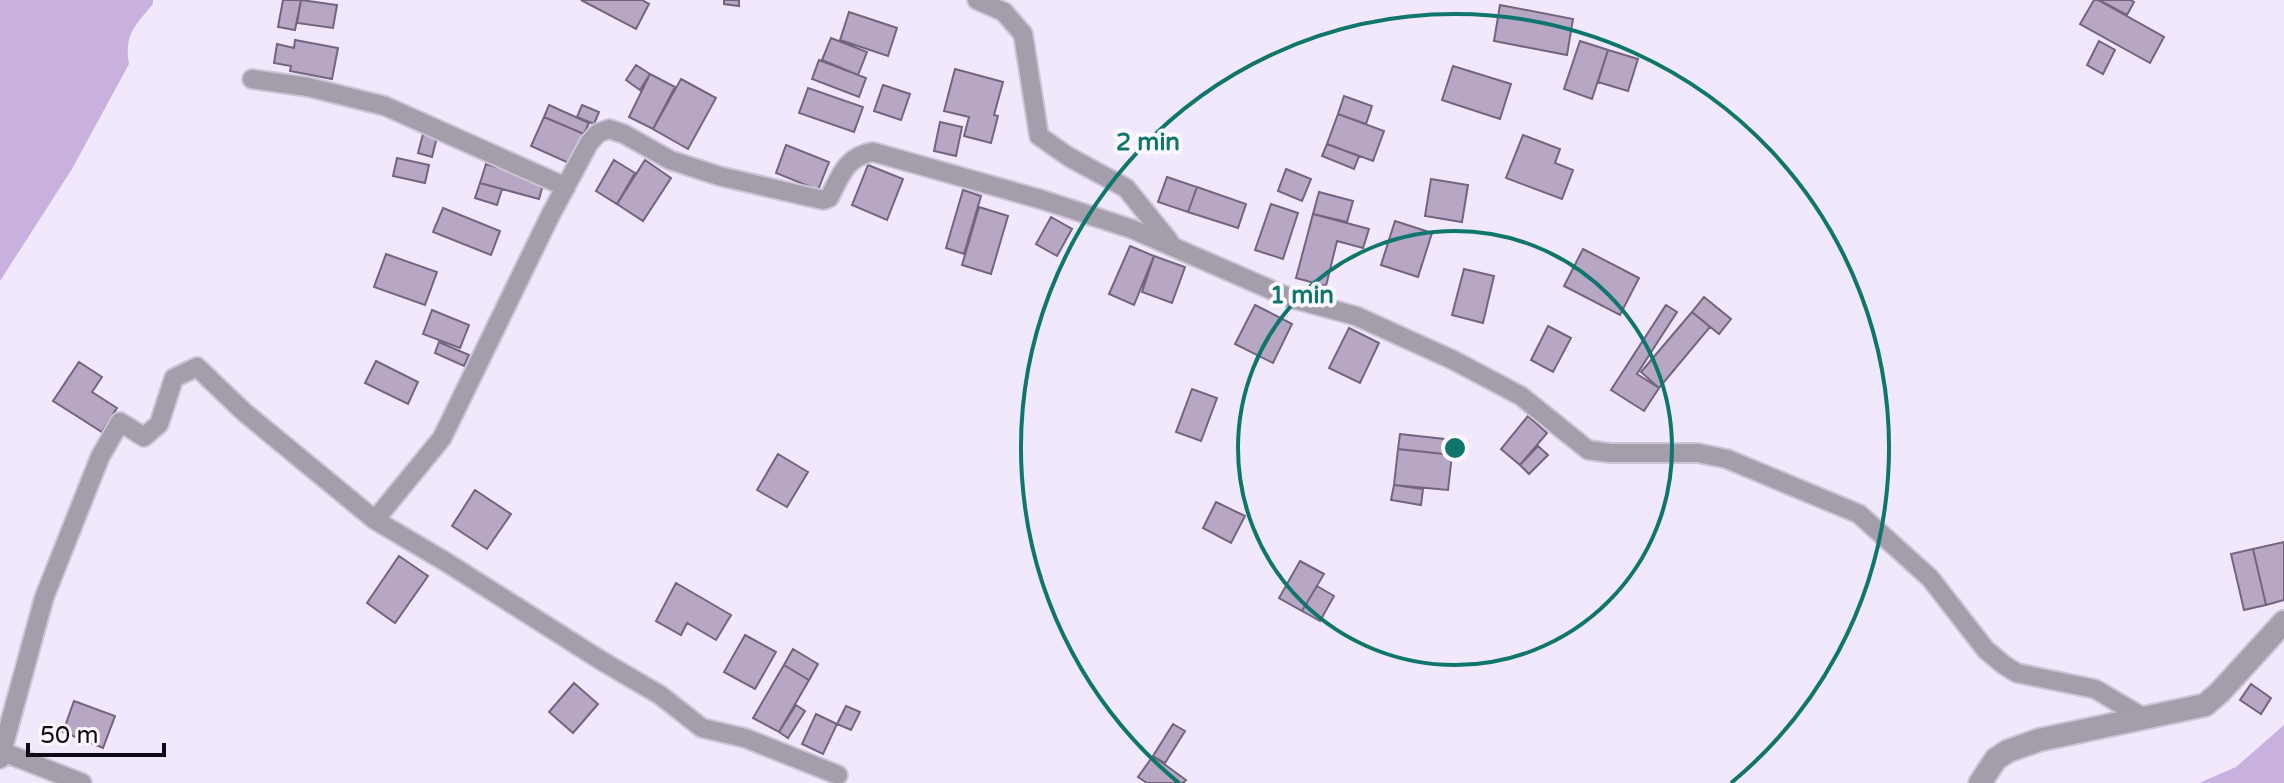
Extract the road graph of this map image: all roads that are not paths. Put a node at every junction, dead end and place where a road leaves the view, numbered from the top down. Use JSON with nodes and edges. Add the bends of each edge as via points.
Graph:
{"nodes":[{"id":1,"x":977,"y":0,"type":"edge"},
{"id":2,"x":252,"y":79,"type":"dead end"},
{"id":3,"x":566,"y":187,"type":"junction"},
{"id":4,"x":1171,"y":244,"type":"junction"},
{"id":5,"x":375,"y":520,"type":"junction"},
{"id":6,"x":2284,"y":622,"type":"edge"},
{"id":7,"x":2138,"y":720,"type":"junction"},
{"id":8,"x":2,"y":755,"type":"edge"},
{"id":9,"x":838,"y":775,"type":"dead end"},
{"id":10,"x":82,"y":783,"type":"edge"},
{"id":11,"x":1980,"y":783,"type":"edge"}],
"edges":[{"from":1,"to":4,"type":"street","via":[[1004,12],[1023,34],[1039,136],[1126,188]]},
{"from":2,"to":3,"type":"street","via":[[385,106]]},
{"from":3,"to":4,"type":"street","via":[[589,143],[609,129],[670,160],[823,200],[853,159],[873,152],[1043,200]]},
{"from":3,"to":5,"type":"street","via":[[442,438]]},
{"from":4,"to":7,"type":"street","via":[[1290,298],[1356,316],[1453,360],[1521,396],[1588,450],[1698,453],[1727,459],[1859,514],[1930,578],[2004,665],[2017,673],[2095,689]]},
{"from":5,"to":8,"type":"street","via":[[197,367],[174,378],[159,424],[144,437],[120,422],[100,457],[44,598]]},
{"from":5,"to":9,"type":"street","via":[[660,695],[702,728],[745,738]]},
{"from":6,"to":7,"type":"street","via":[[2205,705]]},
{"from":7,"to":11,"type":"street","via":[[2008,751]]},
{"from":8,"to":10,"type":"street"}]}
